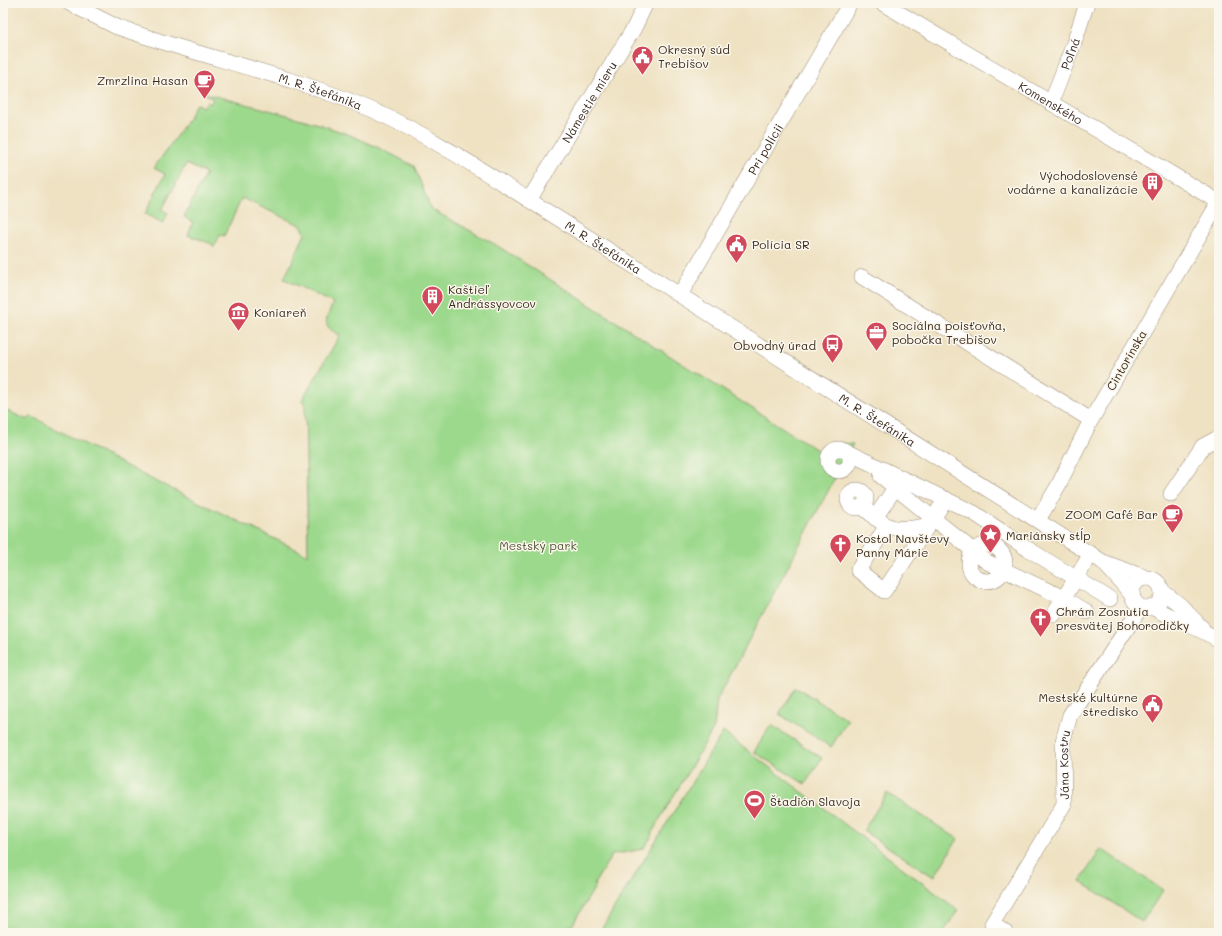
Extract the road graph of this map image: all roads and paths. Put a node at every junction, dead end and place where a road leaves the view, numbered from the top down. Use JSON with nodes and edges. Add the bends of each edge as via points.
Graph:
{"nodes":[{"id":1,"x":69,"y":3,"type":"edge"},
{"id":2,"x":646,"y":3,"type":"edge"},
{"id":3,"x":850,"y":3,"type":"edge"},
{"id":4,"x":882,"y":3,"type":"edge"},
{"id":5,"x":1087,"y":3,"type":"edge"},
{"id":6,"x":1051,"y":103,"type":"junction"},
{"id":7,"x":530,"y":200,"type":"junction"},
{"id":8,"x":1219,"y":202,"type":"edge"},
{"id":9,"x":862,"y":277,"type":"dead end"},
{"id":10,"x":680,"y":295,"type":"junction"},
{"id":11,"x":1091,"y":420,"type":"junction"},
{"id":12,"x":1219,"y":441,"type":"edge"},
{"id":13,"x":883,"y":473,"type":"junction"},
{"id":14,"x":898,"y":483,"type":"junction"},
{"id":15,"x":1171,"y":494,"type":"dead end"},
{"id":16,"x":946,"y":499,"type":"junction"},
{"id":17,"x":870,"y":514,"type":"junction"},
{"id":18,"x":982,"y":518,"type":"junction"},
{"id":19,"x":1038,"y":520,"type":"junction"},
{"id":20,"x":931,"y":522,"type":"junction"},
{"id":21,"x":996,"y":548,"type":"junction"},
{"id":22,"x":1028,"y":548,"type":"junction"},
{"id":23,"x":973,"y":552,"type":"junction"},
{"id":24,"x":1097,"y":558,"type":"junction"},
{"id":25,"x":1004,"y":570,"type":"junction"},
{"id":26,"x":1146,"y":578,"type":"junction"},
{"id":27,"x":1076,"y":579,"type":"junction"},
{"id":28,"x":1162,"y":591,"type":"junction"},
{"id":29,"x":1064,"y":598,"type":"junction"},
{"id":30,"x":1110,"y":599,"type":"dead end"},
{"id":31,"x":1142,"y":604,"type":"junction"},
{"id":32,"x":1087,"y":612,"type":"dead end"},
{"id":33,"x":1054,"y":614,"type":"dead end"},
{"id":34,"x":1206,"y":632,"type":"junction"},
{"id":35,"x":1219,"y":640,"type":"edge"},
{"id":36,"x":1006,"y":933,"type":"edge"}],
"edges":[{"from":1,"to":7,"type":"street","name":"M. R. Štefánika","via":[[141,35],[294,82],[373,111],[420,134]]},
{"from":2,"to":7,"type":"street","name":"Námestie mieru","via":[[634,28]]},
{"from":3,"to":10,"type":"street","name":"Pri polícii"},
{"from":4,"to":6,"type":"street","name":"Komenského"},
{"from":5,"to":6,"type":"street","name":"Poľná"},
{"from":6,"to":8,"type":"street","name":"Komenského"},
{"from":7,"to":10,"type":"street","name":"M. R. Štefánika"},
{"from":8,"to":11,"type":"street","name":"Cintorínska"},
{"from":9,"to":11,"type":"street"},
{"from":10,"to":19,"type":"street","name":"M. R. Štefánika"},
{"from":11,"to":19,"type":"street","name":"Cintorínska"},
{"from":12,"to":15,"type":"street","via":[[1216,439],[1203,446]]},
{"from":13,"to":14,"type":"street"},
{"from":13,"to":17,"type":"street"},
{"from":13,"to":17,"type":"street","via":[[844,450],[836,449],[828,457],[830,467],[836,471],[843,471],[852,491],[848,496],[848,502],[852,507]]},
{"from":14,"to":16,"type":"street"},
{"from":14,"to":17,"type":"street"},
{"from":14,"to":20,"type":"street"},
{"from":16,"to":18,"type":"street"},
{"from":16,"to":20,"type":"street"},
{"from":17,"to":20,"type":"street","via":[[895,529],[906,529]]},
{"from":17,"to":20,"type":"street","via":[[858,570],[884,591]]},
{"from":18,"to":21,"type":"street","via":[[984,531]]},
{"from":18,"to":22,"type":"street"},
{"from":19,"to":24,"type":"street","name":"M. R. Štefánika"},
{"from":20,"to":23,"type":"street"},
{"from":21,"to":22,"type":"street","via":[[1017,552]]},
{"from":21,"to":23,"type":"street","via":[[981,546]]},
{"from":21,"to":25,"type":"street","via":[[1003,554]]},
{"from":22,"to":27,"type":"street"},
{"from":23,"to":25,"type":"street"},
{"from":24,"to":26,"type":"street","name":"M. R. Štefánika"},
{"from":24,"to":27,"type":"street"},
{"from":24,"to":31,"type":"street","name":"M. R. Štefánika"},
{"from":25,"to":29,"type":"street"},
{"from":26,"to":28,"type":"street","via":[[1157,581]]},
{"from":26,"to":31,"type":"street","via":[[1136,583],[1133,590]]},
{"from":27,"to":29,"type":"street"},
{"from":27,"to":30,"type":"street"},
{"from":28,"to":31,"type":"street","via":[[1160,601]]},
{"from":28,"to":34,"type":"street","name":"M. R. Štefánika","via":[[1180,604]]},
{"from":29,"to":32,"type":"street"},
{"from":29,"to":33,"type":"street"},
{"from":31,"to":34,"type":"street","name":"M. R. Štefánika"},
{"from":31,"to":36,"type":"street","name":"Jána Kostru","via":[[1070,715],[1063,741],[1064,804],[992,924]]},
{"from":34,"to":35,"type":"street","name":"M. R. Štefánika"}]}
